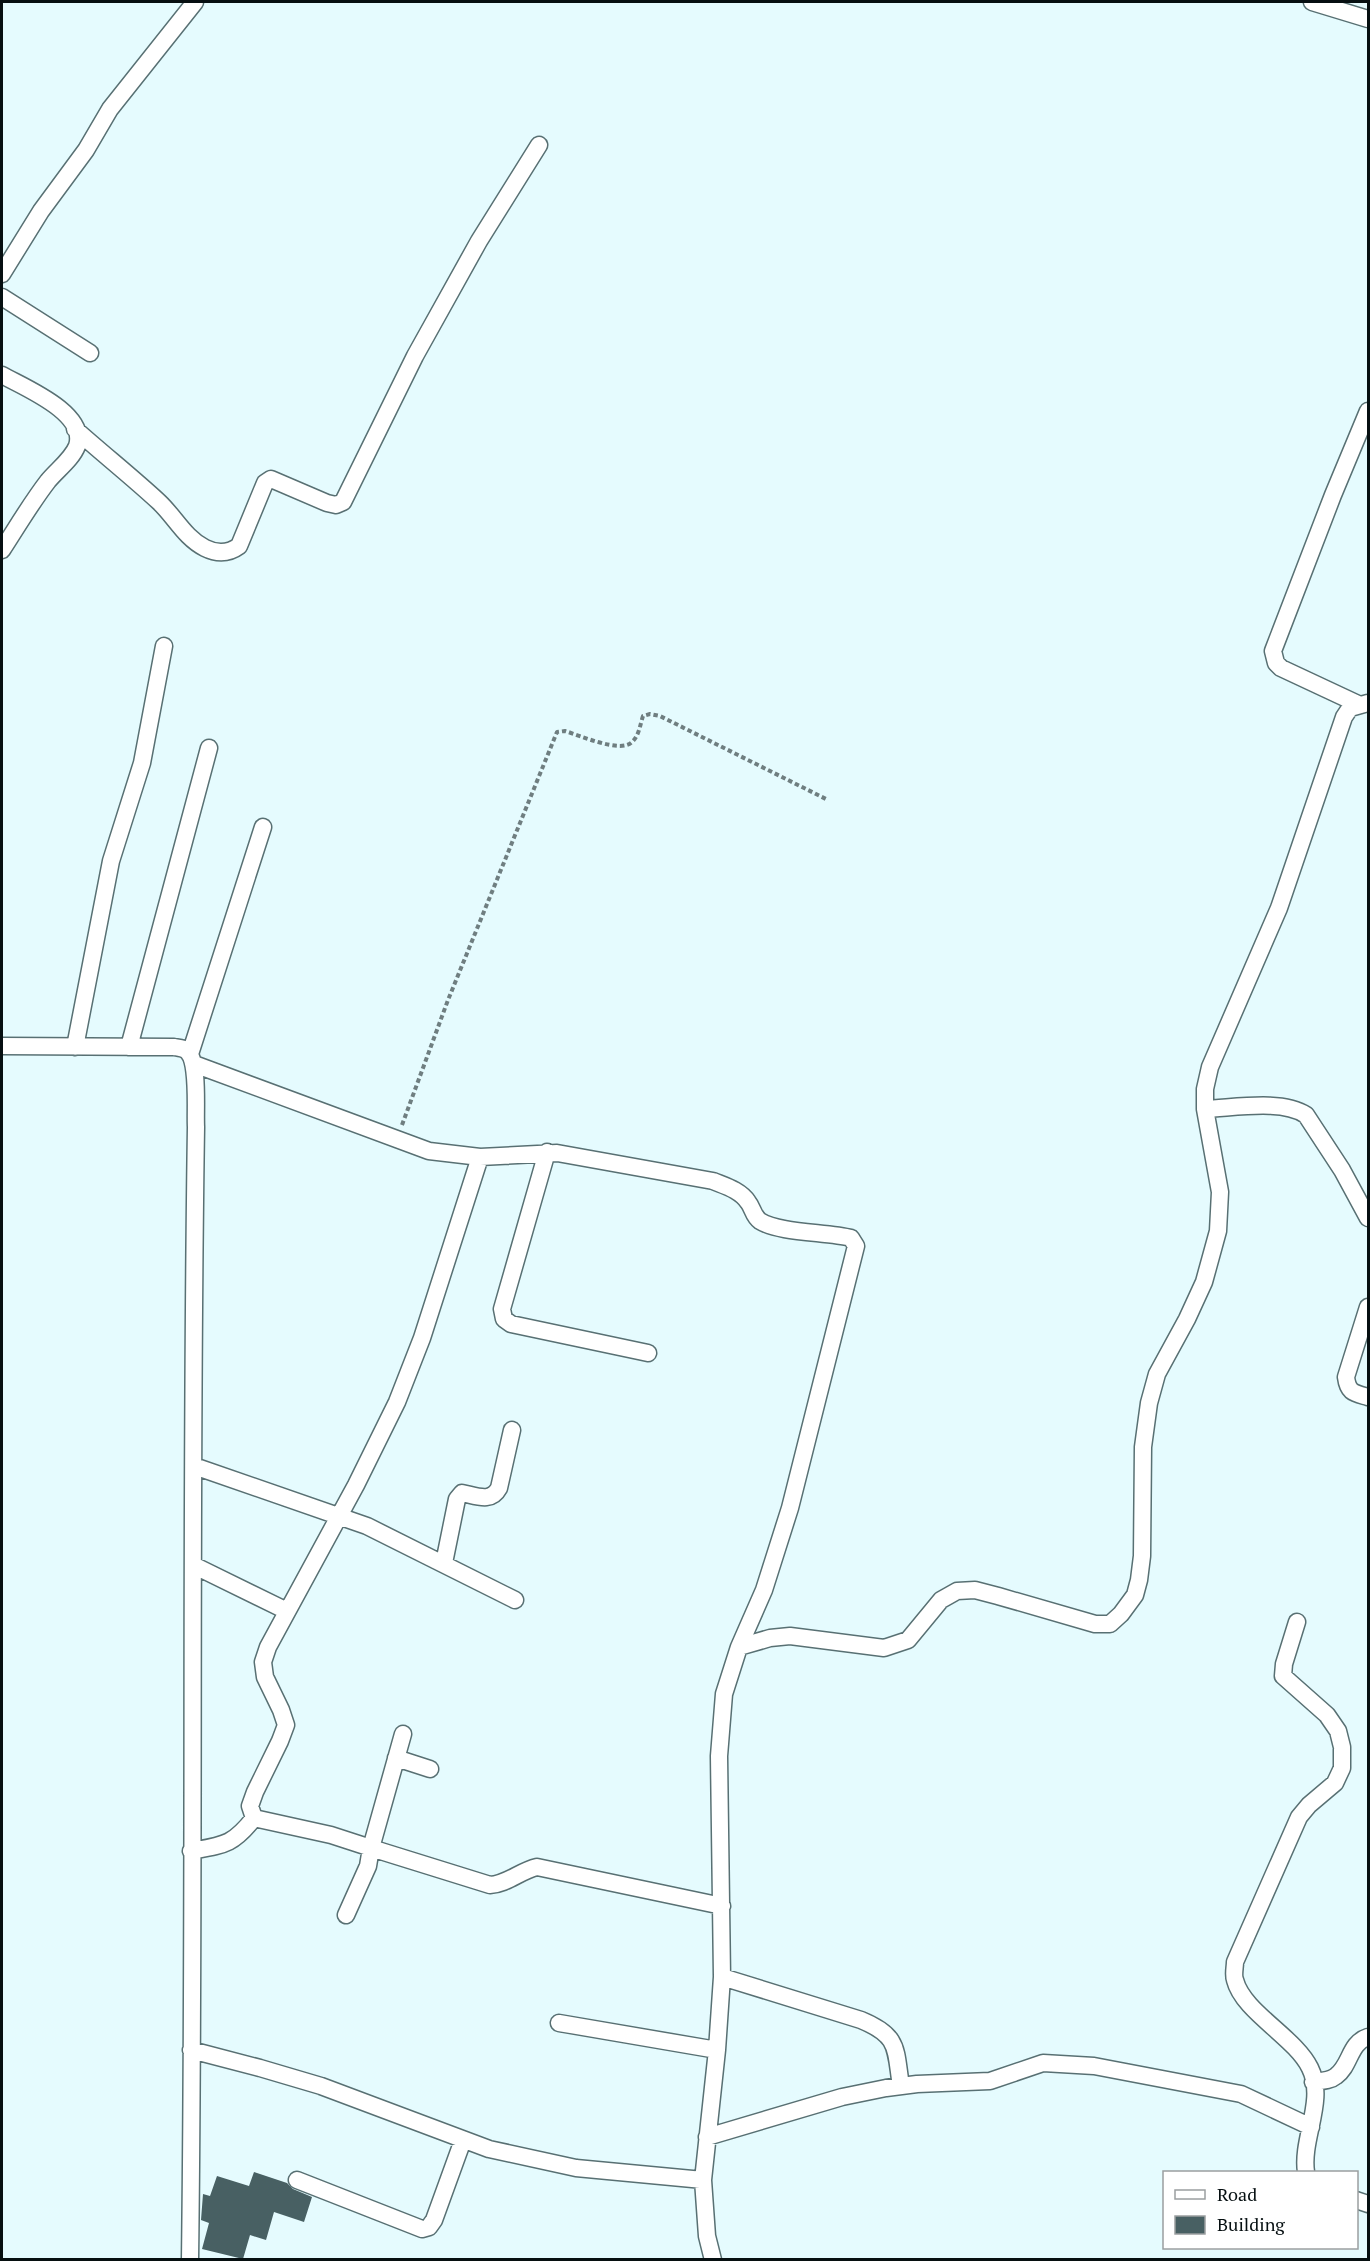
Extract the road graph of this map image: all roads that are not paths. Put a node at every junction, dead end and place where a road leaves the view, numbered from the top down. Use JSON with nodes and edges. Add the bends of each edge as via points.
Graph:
{"nodes":[{"id":1,"x":195,"y":2,"type":"edge"},
{"id":2,"x":1312,"y":2,"type":"edge"},
{"id":3,"x":1359,"y":12,"type":"edge"},
{"id":4,"x":539,"y":145,"type":"dead end"},
{"id":5,"x":2,"y":274,"type":"edge"},
{"id":6,"x":2,"y":297,"type":"edge"},
{"id":7,"x":90,"y":353,"type":"dead end"},
{"id":8,"x":2,"y":375,"type":"edge"},
{"id":9,"x":1368,"y":411,"type":"edge"},
{"id":10,"x":75,"y":429,"type":"junction"},
{"id":11,"x":3,"y":545,"type":"edge"},
{"id":12,"x":164,"y":646,"type":"dead end"},
{"id":13,"x":1363,"y":703,"type":"edge"},
{"id":14,"x":208,"y":748,"type":"dead end"},
{"id":15,"x":263,"y":827,"type":"dead end"},
{"id":16,"x":2,"y":1046,"type":"edge"},
{"id":17,"x":75,"y":1047,"type":"junction"},
{"id":18,"x":129,"y":1047,"type":"junction"},
{"id":19,"x":192,"y":1059,"type":"junction"},
{"id":20,"x":1205,"y":1109,"type":"junction"},
{"id":21,"x":547,"y":1152,"type":"junction"},
{"id":22,"x":480,"y":1157,"type":"junction"},
{"id":23,"x":1368,"y":1218,"type":"edge"},
{"id":24,"x":1368,"y":1307,"type":"edge"},
{"id":25,"x":648,"y":1353,"type":"dead end"},
{"id":26,"x":1368,"y":1396,"type":"edge"},
{"id":27,"x":512,"y":1430,"type":"dead end"},
{"id":28,"x":194,"y":1466,"type":"junction"},
{"id":29,"x":339,"y":1517,"type":"junction"},
{"id":30,"x":444,"y":1563,"type":"junction"},
{"id":31,"x":192,"y":1565,"type":"junction"},
{"id":32,"x":515,"y":1599,"type":"dead end"},
{"id":33,"x":287,"y":1611,"type":"junction"},
{"id":34,"x":1297,"y":1622,"type":"dead end"},
{"id":35,"x":739,"y":1647,"type":"junction"},
{"id":36,"x":403,"y":1734,"type":"dead end"},
{"id":37,"x":396,"y":1758,"type":"junction"},
{"id":38,"x":430,"y":1769,"type":"dead end"},
{"id":39,"x":254,"y":1818,"type":"junction"},
{"id":40,"x":371,"y":1848,"type":"junction"},
{"id":41,"x":191,"y":1851,"type":"junction"},
{"id":42,"x":722,"y":1906,"type":"junction"},
{"id":43,"x":346,"y":1915,"type":"dead end"},
{"id":44,"x":722,"y":1977,"type":"junction"},
{"id":45,"x":559,"y":2024,"type":"dead end"},
{"id":46,"x":1368,"y":2037,"type":"edge"},
{"id":47,"x":191,"y":2050,"type":"junction"},
{"id":48,"x":717,"y":2050,"type":"junction"},
{"id":49,"x":1313,"y":2082,"type":"junction"},
{"id":50,"x":901,"y":2086,"type":"junction"},
{"id":51,"x":1311,"y":2127,"type":"junction"},
{"id":52,"x":707,"y":2138,"type":"junction"},
{"id":53,"x":463,"y":2140,"type":"junction"},
{"id":54,"x":1306,"y":2171,"type":"edge"},
{"id":55,"x":297,"y":2180,"type":"dead end"},
{"id":56,"x":703,"y":2180,"type":"junction"},
{"id":57,"x":190,"y":2259,"type":"edge"},
{"id":58,"x":713,"y":2259,"type":"edge"}],
"edges":[{"from":1,"to":5,"type":"street","via":[[110,109]]},
{"from":2,"to":3,"type":"street"},
{"from":4,"to":10,"type":"street","via":[[479,241],[415,356],[343,501],[336,505],[327,503],[271,479],[265,483],[239,546],[220,553],[193,540],[161,504]]},
{"from":6,"to":7,"type":"street"},
{"from":8,"to":10,"type":"street","via":[[56,405]]},
{"from":9,"to":13,"type":"street","via":[[1273,651],[1281,668]]},
{"from":10,"to":11,"type":"street","via":[[76,448]]},
{"from":12,"to":17,"type":"street","via":[[142,763],[111,861]]},
{"from":13,"to":20,"type":"street","via":[[1350,708],[1344,717],[1279,908],[1218,1045],[1205,1089]]},
{"from":14,"to":18,"type":"street"},
{"from":15,"to":19,"type":"street"},
{"from":16,"to":17,"type":"street"},
{"from":17,"to":18,"type":"street"},
{"from":18,"to":19,"type":"street","via":[[174,1047],[184,1049]]},
{"from":19,"to":22,"type":"street","via":[[396,1140],[429,1151]]},
{"from":19,"to":28,"type":"street","via":[[196,1127]]},
{"from":20,"to":23,"type":"street","via":[[1276,1106],[1306,1115]]},
{"from":20,"to":35,"type":"street","via":[[1220,1192],[1218,1231],[1204,1282],[1157,1374],[1149,1403],[1143,1447],[1139,1580],[1135,1595],[1121,1614],[1110,1624],[1095,1624],[975,1590],[957,1591],[941,1600],[908,1640],[884,1648],[789,1636]]},
{"from":21,"to":22,"type":"street"},
{"from":21,"to":25,"type":"street","via":[[502,1309],[504,1319],[511,1324]]},
{"from":21,"to":35,"type":"street","via":[[712,1181],[742,1195],[760,1221],[851,1238],[856,1246],[790,1508],[764,1590]]},
{"from":22,"to":29,"type":"street","via":[[422,1338],[397,1402]]},
{"from":24,"to":26,"type":"street","via":[[1346,1377],[1347,1386],[1354,1393]]},
{"from":27,"to":30,"type":"street","via":[[495,1495],[488,1498],[462,1493],[458,1499]]},
{"from":28,"to":29,"type":"street"},
{"from":28,"to":31,"type":"street"},
{"from":29,"to":30,"type":"street"},
{"from":29,"to":33,"type":"street"},
{"from":30,"to":32,"type":"street"},
{"from":31,"to":33,"type":"street"},
{"from":31,"to":41,"type":"street"},
{"from":33,"to":39,"type":"street","via":[[263,1662],[265,1677],[286,1725],[250,1806]]},
{"from":34,"to":49,"type":"street","via":[[1283,1676],[1327,1715],[1338,1731],[1342,1768],[1335,1783],[1309,1805],[1290,1834],[1235,1962],[1235,1980],[1246,1999],[1299,2051],[1311,2069]]},
{"from":35,"to":42,"type":"street","via":[[724,1694],[718,1756]]},
{"from":36,"to":37,"type":"street"},
{"from":37,"to":38,"type":"street"},
{"from":37,"to":40,"type":"street"},
{"from":39,"to":40,"type":"street"},
{"from":39,"to":41,"type":"street","via":[[233,1841]]},
{"from":40,"to":42,"type":"street","via":[[490,1885],[502,1884],[525,1870],[537,1868]]},
{"from":40,"to":43,"type":"street","via":[[368,1866]]},
{"from":41,"to":47,"type":"street"},
{"from":42,"to":44,"type":"street"},
{"from":44,"to":48,"type":"street"},
{"from":44,"to":50,"type":"street","via":[[879,2027],[894,2045]]},
{"from":45,"to":48,"type":"street"},
{"from":46,"to":49,"type":"street","via":[[1359,2041],[1335,2078]]},
{"from":47,"to":53,"type":"street","via":[[312,2083]]},
{"from":47,"to":57,"type":"street"},
{"from":48,"to":52,"type":"street"},
{"from":49,"to":51,"type":"street"},
{"from":50,"to":51,"type":"street","via":[[990,2081],[1043,2063],[1069,2063],[1241,2094]]},
{"from":50,"to":52,"type":"street","via":[[842,2097]]},
{"from":51,"to":54,"type":"street"},
{"from":52,"to":56,"type":"street"},
{"from":53,"to":55,"type":"street","via":[[434,2220],[422,2229]]},
{"from":53,"to":56,"type":"street","via":[[576,2168]]},
{"from":56,"to":58,"type":"street","via":[[707,2236]]}]}
